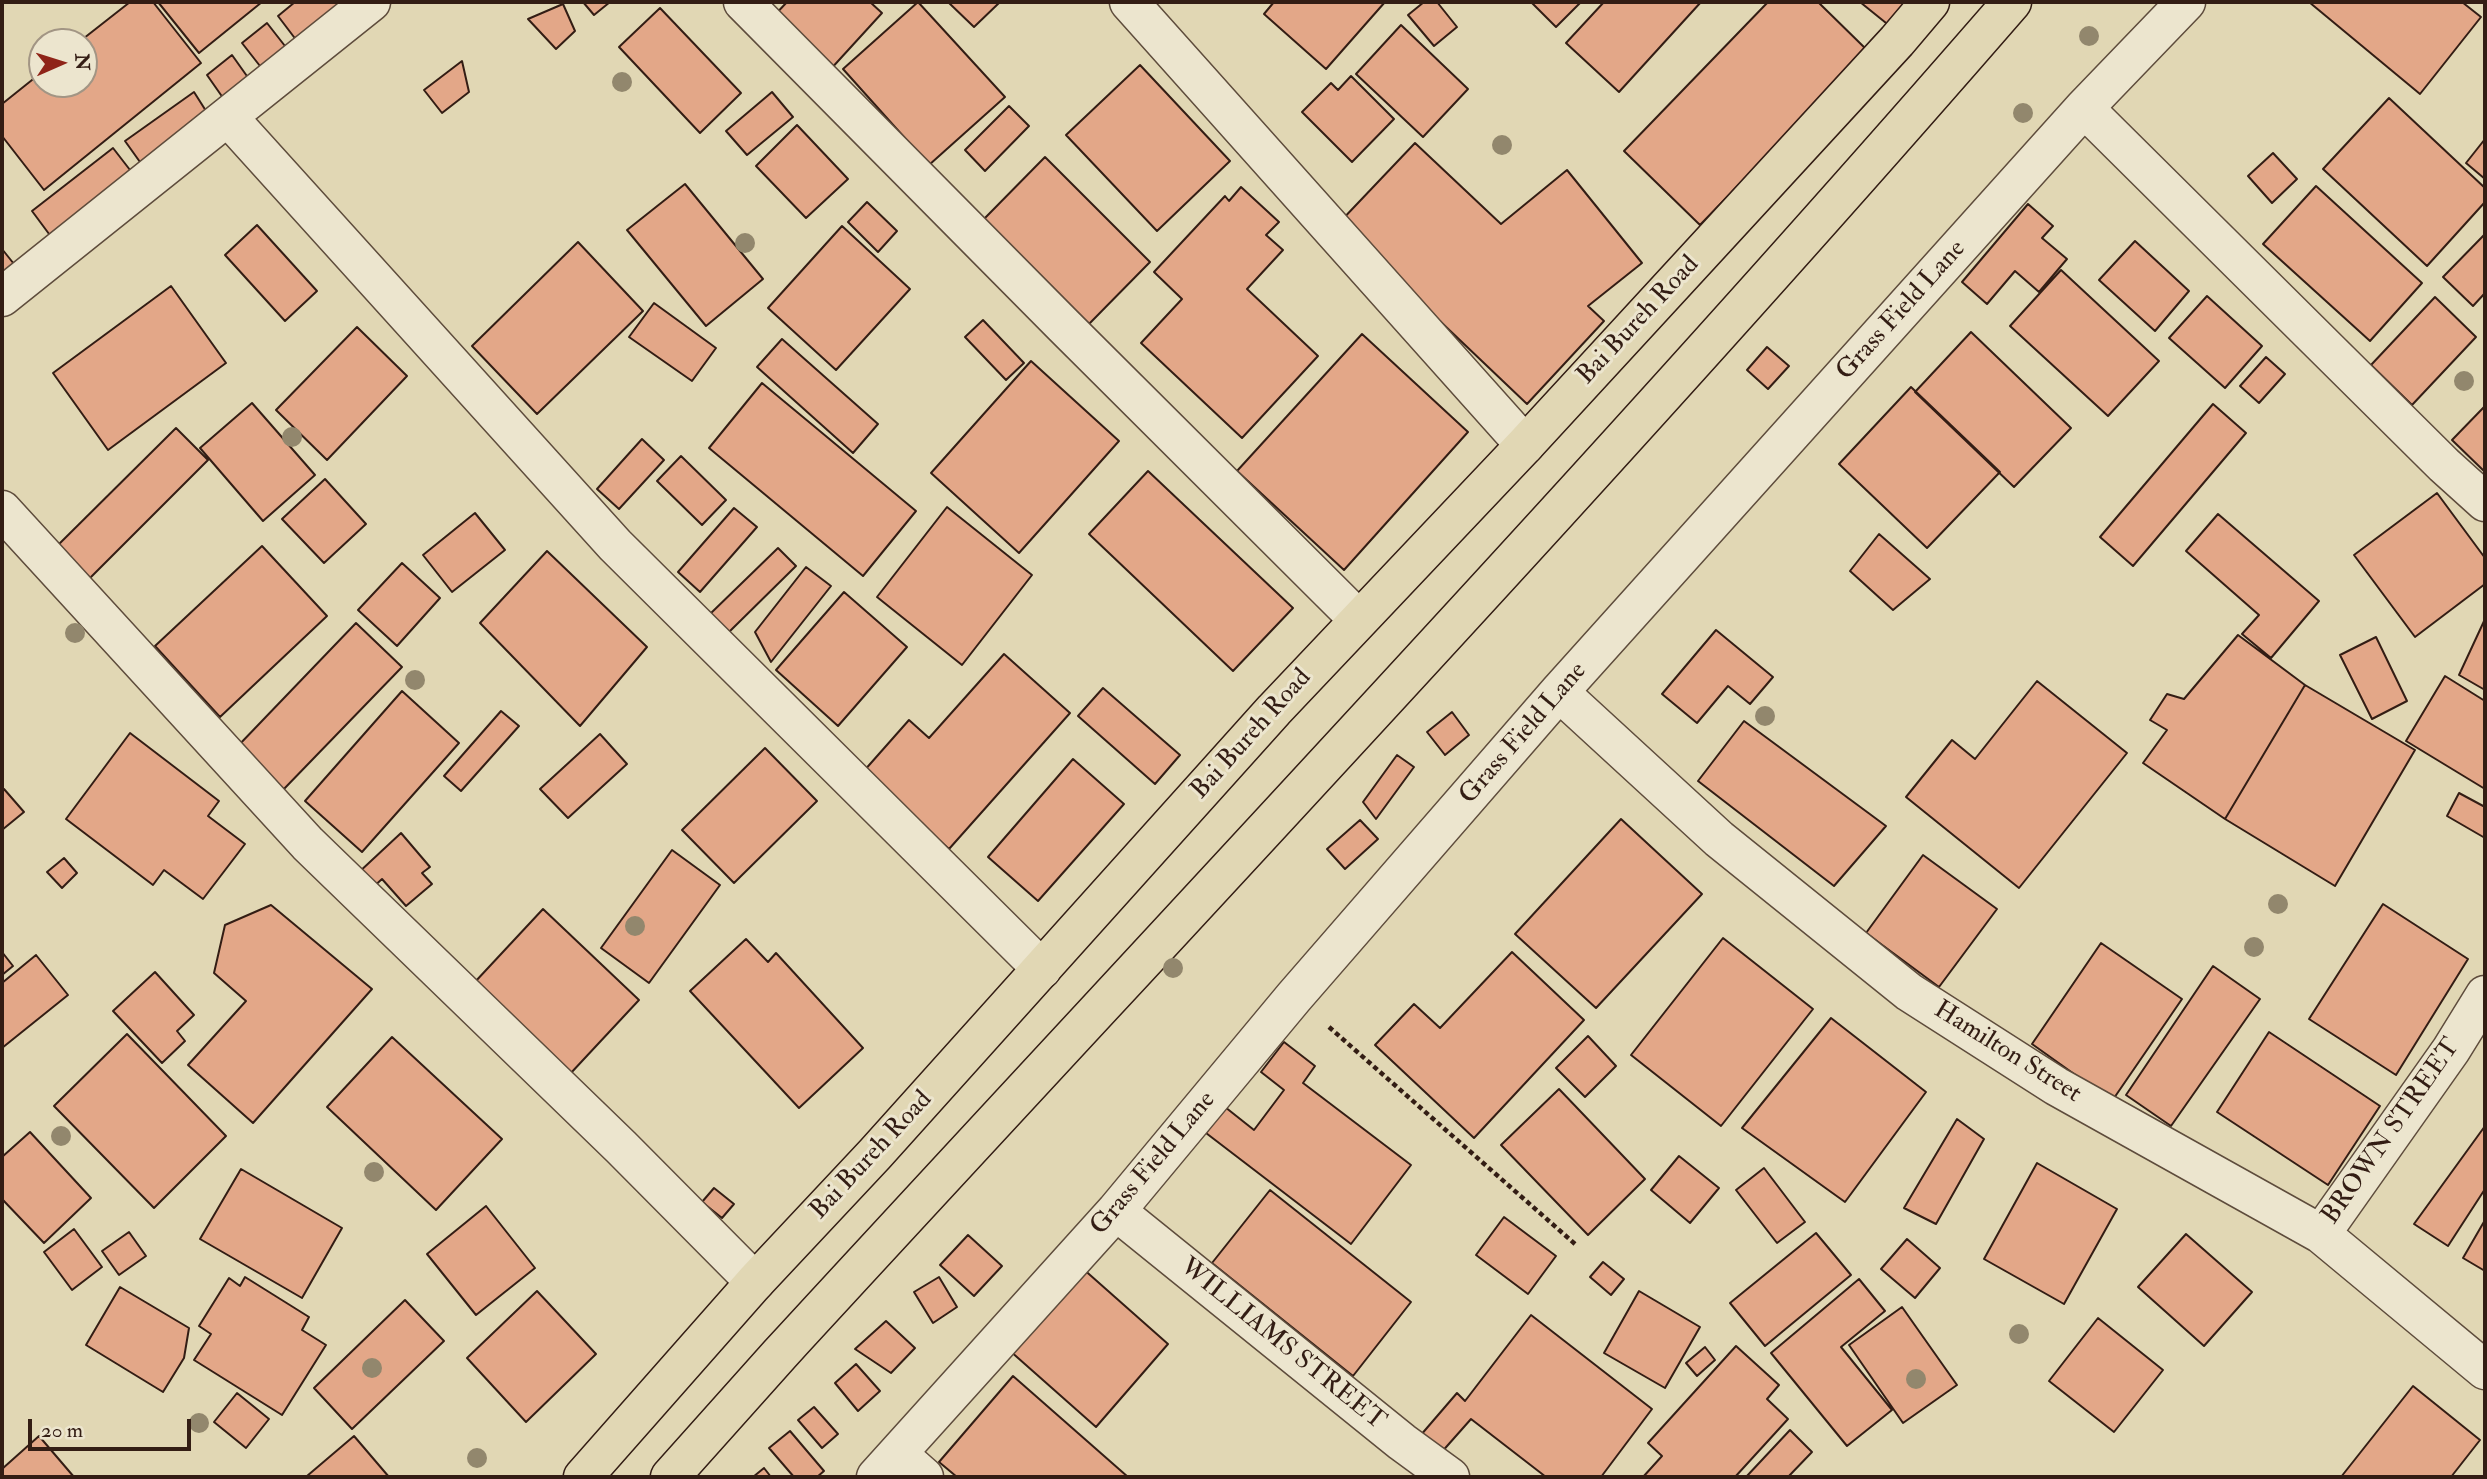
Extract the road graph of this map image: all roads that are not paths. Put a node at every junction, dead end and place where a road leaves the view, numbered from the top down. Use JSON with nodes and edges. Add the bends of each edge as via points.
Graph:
{"nodes":[{"id":1,"x":371,"y":2,"type":"edge"},
{"id":2,"x":743,"y":2,"type":"edge"},
{"id":3,"x":1129,"y":2,"type":"edge"},
{"id":4,"x":1930,"y":2,"type":"edge"},
{"id":5,"x":2012,"y":2,"type":"edge"},
{"id":6,"x":2186,"y":2,"type":"edge"},
{"id":7,"x":2084,"y":108,"type":"junction"},
{"id":8,"x":229,"y":117,"type":"junction"},
{"id":9,"x":2,"y":298,"type":"edge"},
{"id":10,"x":1525,"y":445,"type":"junction"},
{"id":11,"x":2485,"y":502,"type":"edge"},
{"id":12,"x":2,"y":510,"type":"edge"},
{"id":13,"x":1358,"y":619,"type":"junction"},
{"id":14,"x":1559,"y":692,"type":"junction"},
{"id":15,"x":1042,"y":969,"type":"junction"},
{"id":16,"x":2485,"y":995,"type":"edge"},
{"id":17,"x":1115,"y":1211,"type":"junction"},
{"id":18,"x":2321,"y":1234,"type":"junction"},
{"id":19,"x":755,"y":1282,"type":"junction"},
{"id":20,"x":2485,"y":1370,"type":"edge"},
{"id":21,"x":899,"y":1469,"type":"edge"},
{"id":22,"x":583,"y":1477,"type":"edge"},
{"id":23,"x":670,"y":1477,"type":"edge"},
{"id":24,"x":1450,"y":1477,"type":"edge"}],
"edges":[{"from":1,"to":8,"type":"street"},
{"from":2,"to":13,"type":"street"},
{"from":3,"to":10,"type":"street"},
{"from":4,"to":10,"type":"highway","name":"Bai Bureh Road"},
{"from":5,"to":23,"type":"highway","via":[[1581,484]]},
{"from":6,"to":7,"type":"street","name":"Grass Field Lane"},
{"from":7,"to":11,"type":"street"},
{"from":7,"to":14,"type":"street","name":"Grass Field Lane"},
{"from":8,"to":9,"type":"street"},
{"from":8,"to":15,"type":"street","via":[[615,545]]},
{"from":10,"to":13,"type":"highway","name":"Bai Bureh Road"},
{"from":12,"to":19,"type":"street","via":[[308,844]]},
{"from":13,"to":15,"type":"highway","name":"Bai Bureh Road"},
{"from":14,"to":17,"type":"street","name":"Grass Field Lane"},
{"from":14,"to":18,"type":"street","name":"Hamilton Street","via":[[1719,839],[1909,992],[2056,1086]]},
{"from":15,"to":19,"type":"highway","name":"Bai Bureh Road"},
{"from":16,"to":18,"type":"street","name":"BROWN STREET"},
{"from":17,"to":21,"type":"street","name":"Grass Field Lane"},
{"from":17,"to":24,"type":"street","name":"WILLIAMS STREET"},
{"from":18,"to":20,"type":"street","name":"Hamilton Street"},
{"from":19,"to":22,"type":"highway","name":"Bai Bureh Road"}]}
